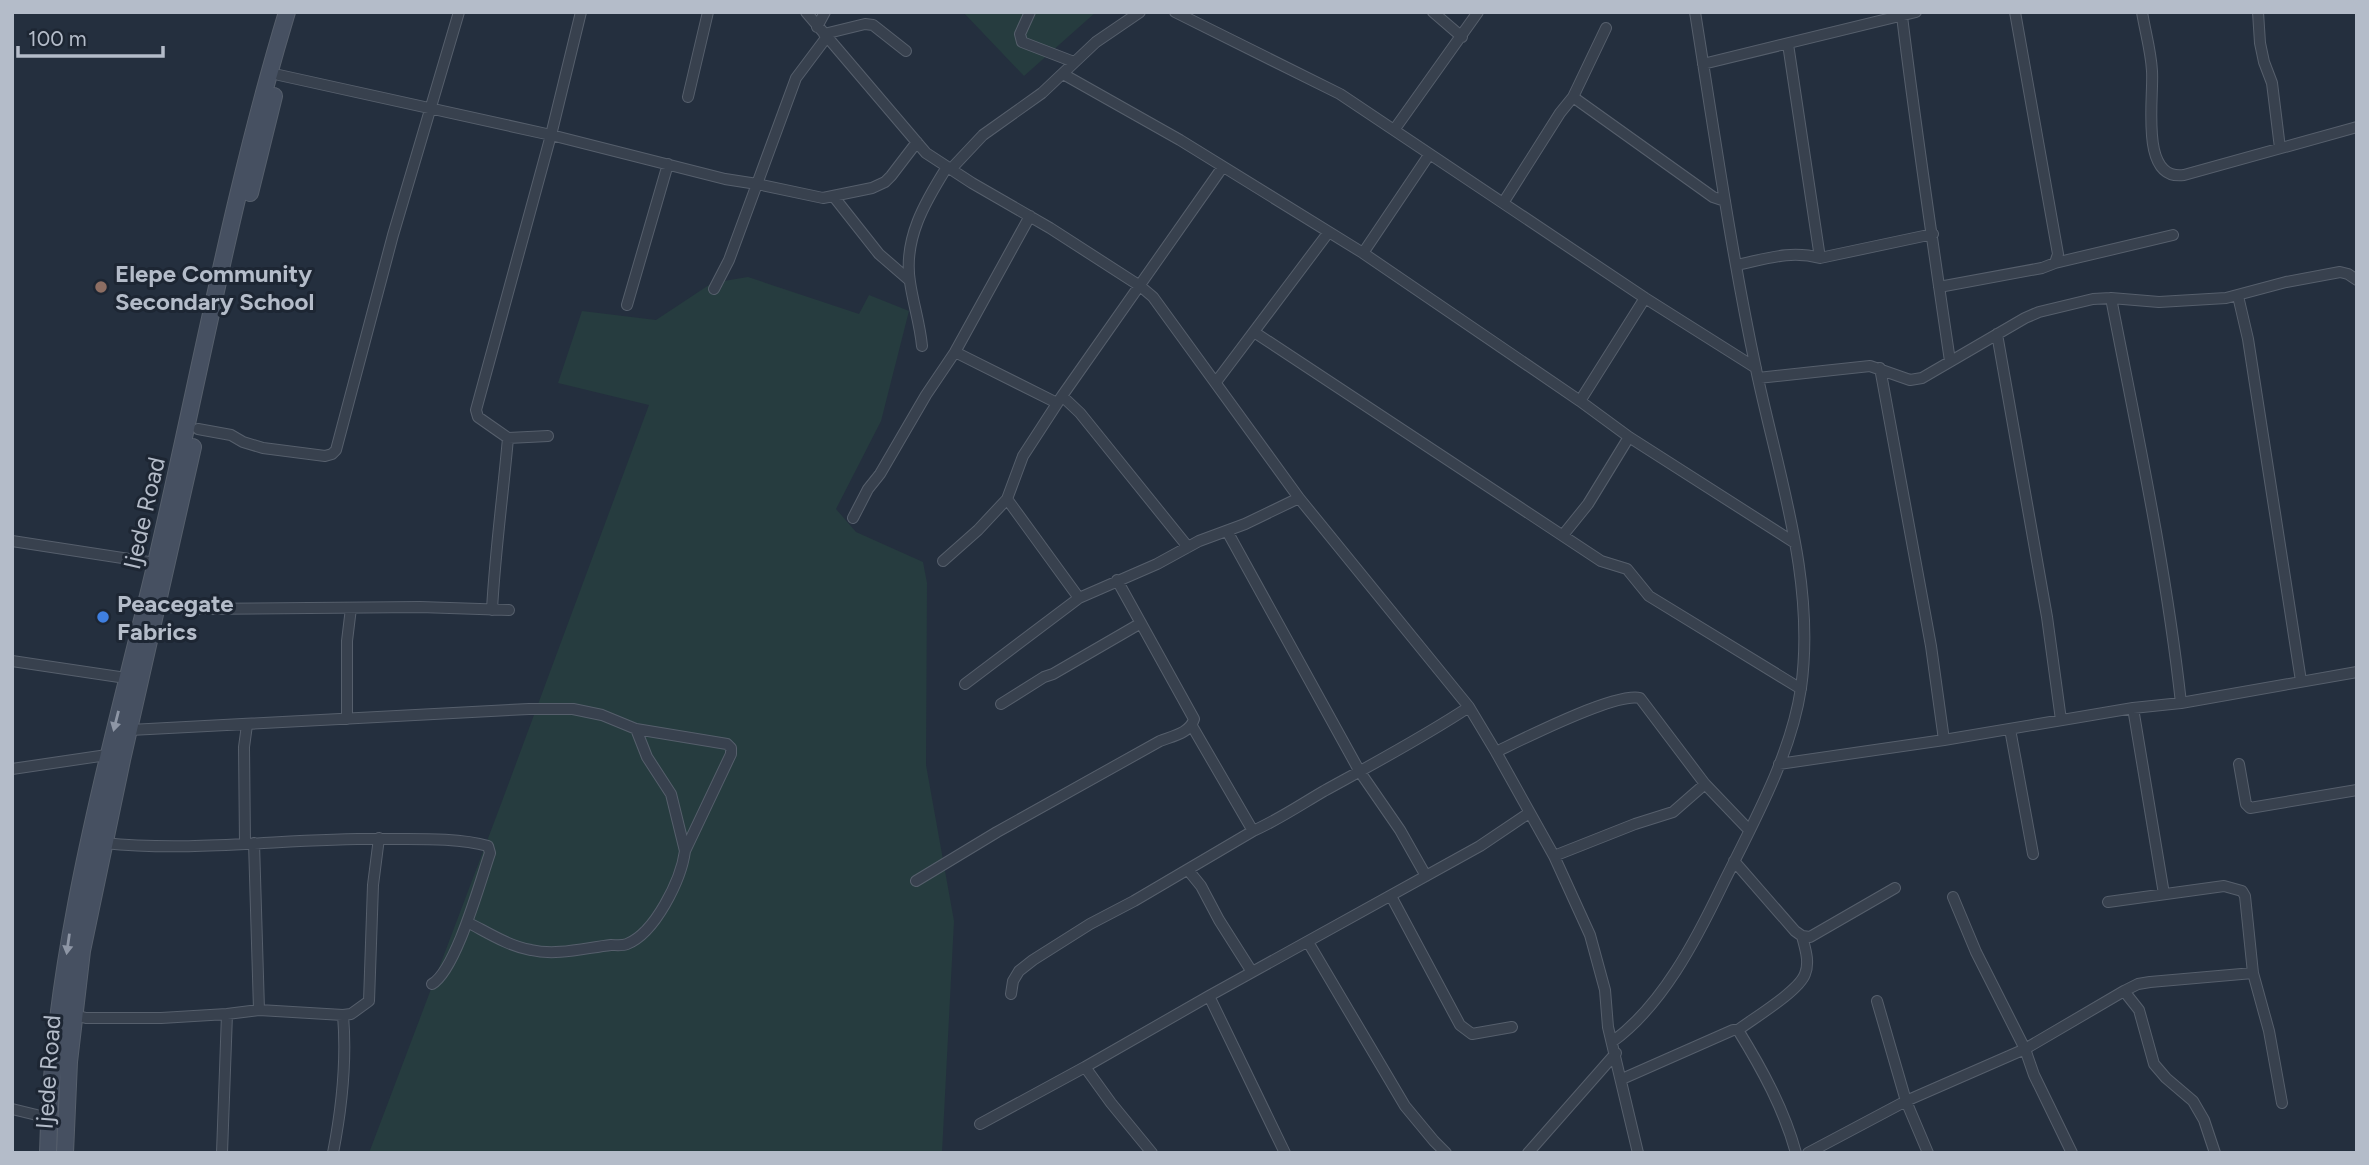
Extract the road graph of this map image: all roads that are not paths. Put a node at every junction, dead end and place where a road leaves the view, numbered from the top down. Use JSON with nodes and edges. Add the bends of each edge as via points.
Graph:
{"nodes":[{"id":1,"x":287,"y":12,"type":"edge"},
{"id":2,"x":298,"y":12,"type":"edge"},
{"id":3,"x":459,"y":12,"type":"edge"},
{"id":4,"x":581,"y":12,"type":"edge"},
{"id":5,"x":708,"y":12,"type":"edge"},
{"id":6,"x":806,"y":12,"type":"edge"},
{"id":7,"x":825,"y":12,"type":"edge"},
{"id":8,"x":1030,"y":12,"type":"edge"},
{"id":9,"x":1140,"y":12,"type":"edge"},
{"id":10,"x":1175,"y":12,"type":"edge"},
{"id":11,"x":1433,"y":12,"type":"edge"},
{"id":12,"x":1478,"y":12,"type":"edge"},
{"id":13,"x":1695,"y":12,"type":"edge"},
{"id":14,"x":1916,"y":12,"type":"edge"},
{"id":15,"x":2015,"y":12,"type":"edge"},
{"id":16,"x":2142,"y":12,"type":"edge"},
{"id":17,"x":2259,"y":12,"type":"edge"},
{"id":18,"x":1902,"y":16,"type":"junction"},
{"id":19,"x":1606,"y":29,"type":"dead end"},
{"id":20,"x":822,"y":33,"type":"junction"},
{"id":21,"x":1462,"y":37,"type":"junction"},
{"id":22,"x":1788,"y":44,"type":"junction"},
{"id":23,"x":906,"y":51,"type":"dead end"},
{"id":24,"x":1074,"y":62,"type":"junction"},
{"id":25,"x":1703,"y":64,"type":"junction"},
{"id":26,"x":1063,"y":74,"type":"junction"},
{"id":27,"x":279,"y":75,"type":"junction"},
{"id":28,"x":688,"y":97,"type":"dead end"},
{"id":29,"x":1573,"y":97,"type":"junction"},
{"id":30,"x":431,"y":110,"type":"junction"},
{"id":31,"x":2357,"y":127,"type":"edge"},
{"id":32,"x":1394,"y":130,"type":"junction"},
{"id":33,"x":551,"y":135,"type":"junction"},
{"id":34,"x":917,"y":142,"type":"junction"},
{"id":35,"x":254,"y":149,"type":"junction"},
{"id":36,"x":2280,"y":149,"type":"junction"},
{"id":37,"x":1429,"y":155,"type":"junction"},
{"id":38,"x":668,"y":164,"type":"junction"},
{"id":39,"x":949,"y":168,"type":"junction"},
{"id":40,"x":1222,"y":168,"type":"junction"},
{"id":41,"x":757,"y":184,"type":"junction"},
{"id":42,"x":834,"y":197,"type":"junction"},
{"id":43,"x":1725,"y":201,"type":"junction"},
{"id":44,"x":1503,"y":203,"type":"junction"},
{"id":45,"x":1030,"y":216,"type":"junction"},
{"id":46,"x":1328,"y":233,"type":"junction"},
{"id":47,"x":1933,"y":234,"type":"junction"},
{"id":48,"x":2173,"y":236,"type":"dead end"},
{"id":49,"x":1363,"y":253,"type":"junction"},
{"id":50,"x":1820,"y":258,"type":"junction"},
{"id":51,"x":2055,"y":263,"type":"junction"},
{"id":52,"x":1736,"y":265,"type":"junction"},
{"id":53,"x":909,"y":280,"type":"junction"},
{"id":54,"x":2357,"y":280,"type":"edge"},
{"id":55,"x":1140,"y":286,"type":"junction"},
{"id":56,"x":1939,"y":287,"type":"junction"},
{"id":57,"x":714,"y":289,"type":"dead end"},
{"id":58,"x":2238,"y":296,"type":"junction"},
{"id":59,"x":1645,"y":298,"type":"junction"},
{"id":60,"x":2111,"y":298,"type":"junction"},
{"id":61,"x":627,"y":305,"type":"dead end"},
{"id":62,"x":1254,"y":332,"type":"junction"},
{"id":63,"x":1997,"y":334,"type":"junction"},
{"id":64,"x":922,"y":346,"type":"dead end"},
{"id":65,"x":954,"y":352,"type":"junction"},
{"id":66,"x":1950,"y":361,"type":"junction"},
{"id":67,"x":1880,"y":368,"type":"junction"},
{"id":68,"x":1757,"y":373,"type":"junction"},
{"id":69,"x":1216,"y":382,"type":"junction"},
{"id":70,"x":1060,"y":399,"type":"junction"},
{"id":71,"x":1580,"y":401,"type":"junction"},
{"id":72,"x":198,"y":429,"type":"junction"},
{"id":73,"x":548,"y":436,"type":"dead end"},
{"id":74,"x":1629,"y":437,"type":"junction"},
{"id":75,"x":508,"y":438,"type":"junction"},
{"id":76,"x":1299,"y":498,"type":"junction"},
{"id":77,"x":1007,"y":499,"type":"junction"},
{"id":78,"x":853,"y":518,"type":"dead end"},
{"id":79,"x":1227,"y":531,"type":"junction"},
{"id":80,"x":1563,"y":536,"type":"junction"},
{"id":81,"x":12,"y":541,"type":"edge"},
{"id":82,"x":1795,"y":543,"type":"junction"},
{"id":83,"x":1188,"y":547,"type":"junction"},
{"id":84,"x":943,"y":561,"type":"dead end"},
{"id":85,"x":155,"y":563,"type":"junction"},
{"id":86,"x":1117,"y":580,"type":"junction"},
{"id":87,"x":1079,"y":598,"type":"junction"},
{"id":88,"x":158,"y":606,"type":"junction"},
{"id":89,"x":351,"y":608,"type":"junction"},
{"id":90,"x":492,"y":610,"type":"junction"},
{"id":91,"x":509,"y":610,"type":"dead end"},
{"id":92,"x":1141,"y":622,"type":"junction"},
{"id":93,"x":12,"y":661,"type":"edge"},
{"id":94,"x":2357,"y":672,"type":"edge"},
{"id":95,"x":126,"y":678,"type":"junction"},
{"id":96,"x":2301,"y":681,"type":"junction"},
{"id":97,"x":965,"y":684,"type":"dead end"},
{"id":98,"x":1801,"y":689,"type":"junction"},
{"id":99,"x":2181,"y":703,"type":"junction"},
{"id":100,"x":1001,"y":704,"type":"dead end"},
{"id":101,"x":1469,"y":708,"type":"junction"},
{"id":102,"x":2133,"y":708,"type":"junction"},
{"id":103,"x":347,"y":719,"type":"junction"},
{"id":104,"x":2061,"y":720,"type":"junction"},
{"id":105,"x":247,"y":725,"type":"junction"},
{"id":106,"x":1192,"y":726,"type":"junction"},
{"id":107,"x":636,"y":729,"type":"junction"},
{"id":108,"x":2010,"y":729,"type":"junction"},
{"id":109,"x":130,"y":730,"type":"junction"},
{"id":110,"x":1944,"y":740,"type":"junction"},
{"id":111,"x":1496,"y":752,"type":"junction"},
{"id":112,"x":107,"y":755,"type":"junction"},
{"id":113,"x":1779,"y":764,"type":"junction"},
{"id":114,"x":2239,"y":764,"type":"dead end"},
{"id":115,"x":12,"y":769,"type":"edge"},
{"id":116,"x":1360,"y":772,"type":"junction"},
{"id":117,"x":1705,"y":784,"type":"junction"},
{"id":118,"x":2357,"y":790,"type":"edge"},
{"id":119,"x":1529,"y":813,"type":"junction"},
{"id":120,"x":1749,"y":830,"type":"junction"},
{"id":121,"x":1253,"y":831,"type":"junction"},
{"id":122,"x":379,"y":838,"type":"junction"},
{"id":123,"x":104,"y":843,"type":"junction"},
{"id":124,"x":250,"y":843,"type":"junction"},
{"id":125,"x":685,"y":851,"type":"junction"},
{"id":126,"x":2033,"y":854,"type":"dead end"},
{"id":127,"x":1554,"y":856,"type":"junction"},
{"id":128,"x":1734,"y":861,"type":"junction"},
{"id":129,"x":1188,"y":870,"type":"junction"},
{"id":130,"x":1426,"y":876,"type":"junction"},
{"id":131,"x":916,"y":881,"type":"dead end"},
{"id":132,"x":1895,"y":888,"type":"dead end"},
{"id":133,"x":2164,"y":894,"type":"junction"},
{"id":134,"x":1391,"y":896,"type":"junction"},
{"id":135,"x":1953,"y":897,"type":"dead end"},
{"id":136,"x":2108,"y":902,"type":"dead end"},
{"id":137,"x":467,"y":922,"type":"junction"},
{"id":138,"x":1802,"y":936,"type":"junction"},
{"id":139,"x":1308,"y":942,"type":"junction"},
{"id":140,"x":1252,"y":972,"type":"junction"},
{"id":141,"x":2253,"y":973,"type":"junction"},
{"id":142,"x":432,"y":984,"type":"dead end"},
{"id":143,"x":2124,"y":991,"type":"junction"},
{"id":144,"x":1011,"y":994,"type":"dead end"},
{"id":145,"x":1209,"y":996,"type":"junction"},
{"id":146,"x":1878,"y":1001,"type":"dead end"},
{"id":147,"x":259,"y":1010,"type":"junction"},
{"id":148,"x":227,"y":1014,"type":"junction"},
{"id":149,"x":74,"y":1015,"type":"junction"},
{"id":150,"x":343,"y":1016,"type":"junction"},
{"id":151,"x":1512,"y":1027,"type":"dead end"},
{"id":152,"x":1738,"y":1030,"type":"junction"},
{"id":153,"x":1614,"y":1047,"type":"junction"},
{"id":154,"x":2025,"y":1049,"type":"junction"},
{"id":155,"x":1085,"y":1067,"type":"junction"},
{"id":156,"x":1622,"y":1079,"type":"junction"},
{"id":157,"x":1906,"y":1101,"type":"junction"},
{"id":158,"x":2282,"y":1103,"type":"dead end"},
{"id":159,"x":12,"y":1109,"type":"edge"},
{"id":160,"x":49,"y":1118,"type":"junction"},
{"id":161,"x":980,"y":1124,"type":"dead end"},
{"id":162,"x":2213,"y":1152,"type":"edge"},
{"id":163,"x":48,"y":1153,"type":"edge"},
{"id":164,"x":65,"y":1153,"type":"edge"},
{"id":165,"x":222,"y":1153,"type":"edge"},
{"id":166,"x":333,"y":1153,"type":"edge"},
{"id":167,"x":1152,"y":1153,"type":"edge"},
{"id":168,"x":1285,"y":1153,"type":"edge"},
{"id":169,"x":1446,"y":1153,"type":"edge"},
{"id":170,"x":1528,"y":1153,"type":"edge"},
{"id":171,"x":1638,"y":1153,"type":"edge"},
{"id":172,"x":1796,"y":1153,"type":"edge"},
{"id":173,"x":1808,"y":1153,"type":"edge"},
{"id":174,"x":1928,"y":1153,"type":"edge"},
{"id":175,"x":2072,"y":1153,"type":"edge"}],
"edges":[{"from":1,"to":35,"type":"main road","name":"Ijede Road"},
{"from":2,"to":27,"type":"main road","name":"Ijede Road"},
{"from":3,"to":30,"type":"street"},
{"from":4,"to":33,"type":"street"},
{"from":5,"to":28,"type":"street"},
{"from":6,"to":20,"type":"street"},
{"from":7,"to":20,"type":"street"},
{"from":8,"to":24,"type":"street","via":[[1020,34],[1023,42]]},
{"from":9,"to":24,"type":"street"},
{"from":10,"to":32,"type":"street","via":[[1340,94]]},
{"from":11,"to":21,"type":"street"},
{"from":12,"to":21,"type":"street"},
{"from":13,"to":25,"type":"street"},
{"from":14,"to":18,"type":"street"},
{"from":15,"to":51,"type":"street","via":[[2058,254]]},
{"from":16,"to":36,"type":"street","via":[[2152,70],[2154,148],[2166,173],[2184,175]]},
{"from":17,"to":36,"type":"street","via":[[2260,43],[2272,83]]},
{"from":18,"to":22,"type":"street"},
{"from":18,"to":47,"type":"street"},
{"from":19,"to":29,"type":"street"},
{"from":20,"to":23,"type":"street","via":[[873,25]]},
{"from":20,"to":34,"type":"street"},
{"from":20,"to":41,"type":"street","via":[[796,78]]},
{"from":21,"to":32,"type":"street"},
{"from":22,"to":25,"type":"street"},
{"from":22,"to":50,"type":"street"},
{"from":24,"to":26,"type":"street"},
{"from":25,"to":43,"type":"street"},
{"from":26,"to":39,"type":"street","via":[[983,135]]},
{"from":26,"to":40,"type":"street"},
{"from":27,"to":30,"type":"street"},
{"from":27,"to":35,"type":"main road","name":"Ijede Road"},
{"from":29,"to":43,"type":"street"},
{"from":29,"to":44,"type":"street"},
{"from":30,"to":33,"type":"street"},
{"from":30,"to":72,"type":"street","via":[[336,450],[325,456],[277,450]]},
{"from":31,"to":36,"type":"street"},
{"from":32,"to":37,"type":"street"},
{"from":33,"to":38,"type":"street"},
{"from":33,"to":75,"type":"street","via":[[476,410],[478,417]]},
{"from":34,"to":39,"type":"street"},
{"from":34,"to":42,"type":"street","via":[[885,182]]},
{"from":35,"to":72,"type":"main road","name":"Ijede Road"},
{"from":35,"to":85,"type":"main road","name":"Ijede Road"},
{"from":37,"to":44,"type":"street"},
{"from":37,"to":49,"type":"street"},
{"from":38,"to":41,"type":"street"},
{"from":38,"to":61,"type":"street"},
{"from":39,"to":45,"type":"street"},
{"from":39,"to":53,"type":"street","via":[[928,198],[912,235]]},
{"from":40,"to":46,"type":"street"},
{"from":40,"to":55,"type":"street"},
{"from":41,"to":42,"type":"street"},
{"from":41,"to":57,"type":"street"},
{"from":42,"to":53,"type":"street","via":[[879,254]]},
{"from":43,"to":52,"type":"street"},
{"from":44,"to":59,"type":"street"},
{"from":45,"to":55,"type":"street"},
{"from":45,"to":65,"type":"street"},
{"from":46,"to":49,"type":"street"},
{"from":46,"to":62,"type":"street"},
{"from":47,"to":50,"type":"street"},
{"from":47,"to":56,"type":"street"},
{"from":48,"to":51,"type":"street"},
{"from":49,"to":71,"type":"street"},
{"from":50,"to":52,"type":"street","via":[[1792,253]]},
{"from":51,"to":56,"type":"street"},
{"from":52,"to":68,"type":"street"},
{"from":53,"to":64,"type":"street"},
{"from":54,"to":58,"type":"street","via":[[2340,272]]},
{"from":55,"to":69,"type":"street"},
{"from":55,"to":70,"type":"street"},
{"from":56,"to":66,"type":"street"},
{"from":58,"to":60,"type":"street","via":[[2158,302]]},
{"from":58,"to":96,"type":"street"},
{"from":59,"to":68,"type":"street"},
{"from":59,"to":71,"type":"street"},
{"from":60,"to":63,"type":"street","via":[[2039,312]]},
{"from":60,"to":99,"type":"street","via":[[2162,567]]},
{"from":62,"to":69,"type":"street"},
{"from":62,"to":80,"type":"street"},
{"from":63,"to":66,"type":"street"},
{"from":63,"to":104,"type":"street"},
{"from":65,"to":70,"type":"street"},
{"from":65,"to":78,"type":"street"},
{"from":66,"to":67,"type":"street","via":[[1910,380]]},
{"from":67,"to":68,"type":"street"},
{"from":67,"to":110,"type":"street"},
{"from":68,"to":82,"type":"street"},
{"from":69,"to":76,"type":"street"},
{"from":70,"to":77,"type":"street","via":[[1023,456]]},
{"from":70,"to":83,"type":"street","via":[[1080,413]]},
{"from":71,"to":74,"type":"street"},
{"from":72,"to":88,"type":"main road","name":"Ijede Road"},
{"from":73,"to":75,"type":"street"},
{"from":74,"to":80,"type":"street"},
{"from":74,"to":82,"type":"street"},
{"from":75,"to":90,"type":"street"},
{"from":76,"to":79,"type":"street"},
{"from":76,"to":101,"type":"street"},
{"from":77,"to":84,"type":"street"},
{"from":77,"to":87,"type":"street"},
{"from":79,"to":83,"type":"street"},
{"from":79,"to":116,"type":"street"},
{"from":80,"to":98,"type":"street","via":[[1601,561],[1627,569],[1649,596]]},
{"from":81,"to":85,"type":"street"},
{"from":82,"to":98,"type":"street","via":[[1804,602]]},
{"from":83,"to":86,"type":"street"},
{"from":85,"to":95,"type":"main road","name":"Ijede Road"},
{"from":86,"to":87,"type":"street"},
{"from":86,"to":92,"type":"street"},
{"from":87,"to":97,"type":"street"},
{"from":88,"to":89,"type":"street"},
{"from":88,"to":109,"type":"main road","name":"Ijede Road"},
{"from":89,"to":90,"type":"street"},
{"from":89,"to":103,"type":"street"},
{"from":90,"to":91,"type":"street"},
{"from":92,"to":100,"type":"street"},
{"from":92,"to":106,"type":"street","via":[[1194,719]]},
{"from":93,"to":95,"type":"street"},
{"from":94,"to":96,"type":"street"},
{"from":95,"to":112,"type":"main road","name":"Ijede Road","one_way":true},
{"from":96,"to":99,"type":"street"},
{"from":98,"to":113,"type":"street"},
{"from":99,"to":102,"type":"street"},
{"from":101,"to":111,"type":"street"},
{"from":101,"to":116,"type":"street"},
{"from":102,"to":104,"type":"street"},
{"from":102,"to":133,"type":"street"},
{"from":103,"to":105,"type":"street"},
{"from":103,"to":107,"type":"street","via":[[573,709]]},
{"from":104,"to":108,"type":"street"},
{"from":105,"to":109,"type":"street"},
{"from":105,"to":124,"type":"street","via":[[244,747]]},
{"from":106,"to":121,"type":"street"},
{"from":106,"to":131,"type":"street"},
{"from":107,"to":125,"type":"street","via":[[647,758],[671,794]]},
{"from":107,"to":125,"type":"street","via":[[731,748]]},
{"from":108,"to":110,"type":"street"},
{"from":108,"to":126,"type":"street"},
{"from":109,"to":123,"type":"main road","name":"Ijede Road"},
{"from":110,"to":113,"type":"street"},
{"from":111,"to":117,"type":"street","via":[[1563,720],[1634,696]]},
{"from":111,"to":119,"type":"street"},
{"from":112,"to":115,"type":"street"},
{"from":112,"to":160,"type":"main road","name":"Ijede Road","one_way":true,"via":[[70,934]]},
{"from":113,"to":120,"type":"street"},
{"from":114,"to":118,"type":"street","via":[[2248,807]]},
{"from":116,"to":121,"type":"street"},
{"from":116,"to":130,"type":"street"},
{"from":117,"to":120,"type":"street"},
{"from":117,"to":127,"type":"street","via":[[1673,812]]},
{"from":119,"to":127,"type":"street"},
{"from":119,"to":130,"type":"street"},
{"from":120,"to":128,"type":"street"},
{"from":121,"to":129,"type":"street"},
{"from":122,"to":124,"type":"street"},
{"from":122,"to":137,"type":"street","via":[[488,846],[490,853]]},
{"from":122,"to":150,"type":"street","via":[[369,1001]]},
{"from":123,"to":124,"type":"street"},
{"from":123,"to":149,"type":"main road","name":"Ijede Road"},
{"from":124,"to":147,"type":"street"},
{"from":125,"to":137,"type":"street","via":[[676,882],[655,920],[625,945],[540,952],[507,943]]},
{"from":127,"to":153,"type":"street","via":[[1590,935]]},
{"from":128,"to":138,"type":"street"},
{"from":128,"to":153,"type":"street","via":[[1703,926],[1652,1005]]},
{"from":129,"to":140,"type":"street"},
{"from":129,"to":144,"type":"street","via":[[1033,960],[1019,971]]},
{"from":130,"to":134,"type":"street"},
{"from":132,"to":138,"type":"street","via":[[1810,937]]},
{"from":133,"to":136,"type":"street"},
{"from":133,"to":141,"type":"street","via":[[2224,886],[2242,891]]},
{"from":134,"to":139,"type":"street"},
{"from":134,"to":151,"type":"street","via":[[1461,1025],[1472,1034]]},
{"from":135,"to":154,"type":"street"},
{"from":137,"to":142,"type":"street","via":[[442,976]]},
{"from":138,"to":152,"type":"street","via":[[1807,957],[1800,985]]},
{"from":139,"to":140,"type":"street"},
{"from":139,"to":169,"type":"street","via":[[1405,1106]]},
{"from":140,"to":145,"type":"street"},
{"from":141,"to":143,"type":"street","via":[[2150,982]]},
{"from":141,"to":158,"type":"street"},
{"from":143,"to":154,"type":"street"},
{"from":143,"to":162,"type":"street","via":[[2139,1010],[2154,1064],[2193,1101]]},
{"from":145,"to":155,"type":"street"},
{"from":145,"to":168,"type":"street"},
{"from":146,"to":157,"type":"street"},
{"from":147,"to":148,"type":"street"},
{"from":147,"to":150,"type":"street"},
{"from":148,"to":149,"type":"street"},
{"from":148,"to":165,"type":"street"},
{"from":149,"to":164,"type":"main road","name":"Ijede Road"},
{"from":150,"to":166,"type":"street","via":[[346,1049]]},
{"from":152,"to":156,"type":"street"},
{"from":152,"to":172,"type":"street","via":[[1761,1066]]},
{"from":153,"to":156,"type":"street"},
{"from":153,"to":170,"type":"street"},
{"from":154,"to":157,"type":"street"},
{"from":154,"to":175,"type":"street"},
{"from":155,"to":161,"type":"street"},
{"from":155,"to":167,"type":"street"},
{"from":156,"to":171,"type":"street"},
{"from":157,"to":173,"type":"street"},
{"from":157,"to":174,"type":"street"},
{"from":159,"to":160,"type":"street"},
{"from":160,"to":163,"type":"main road","name":"Ijede Road"}]}
